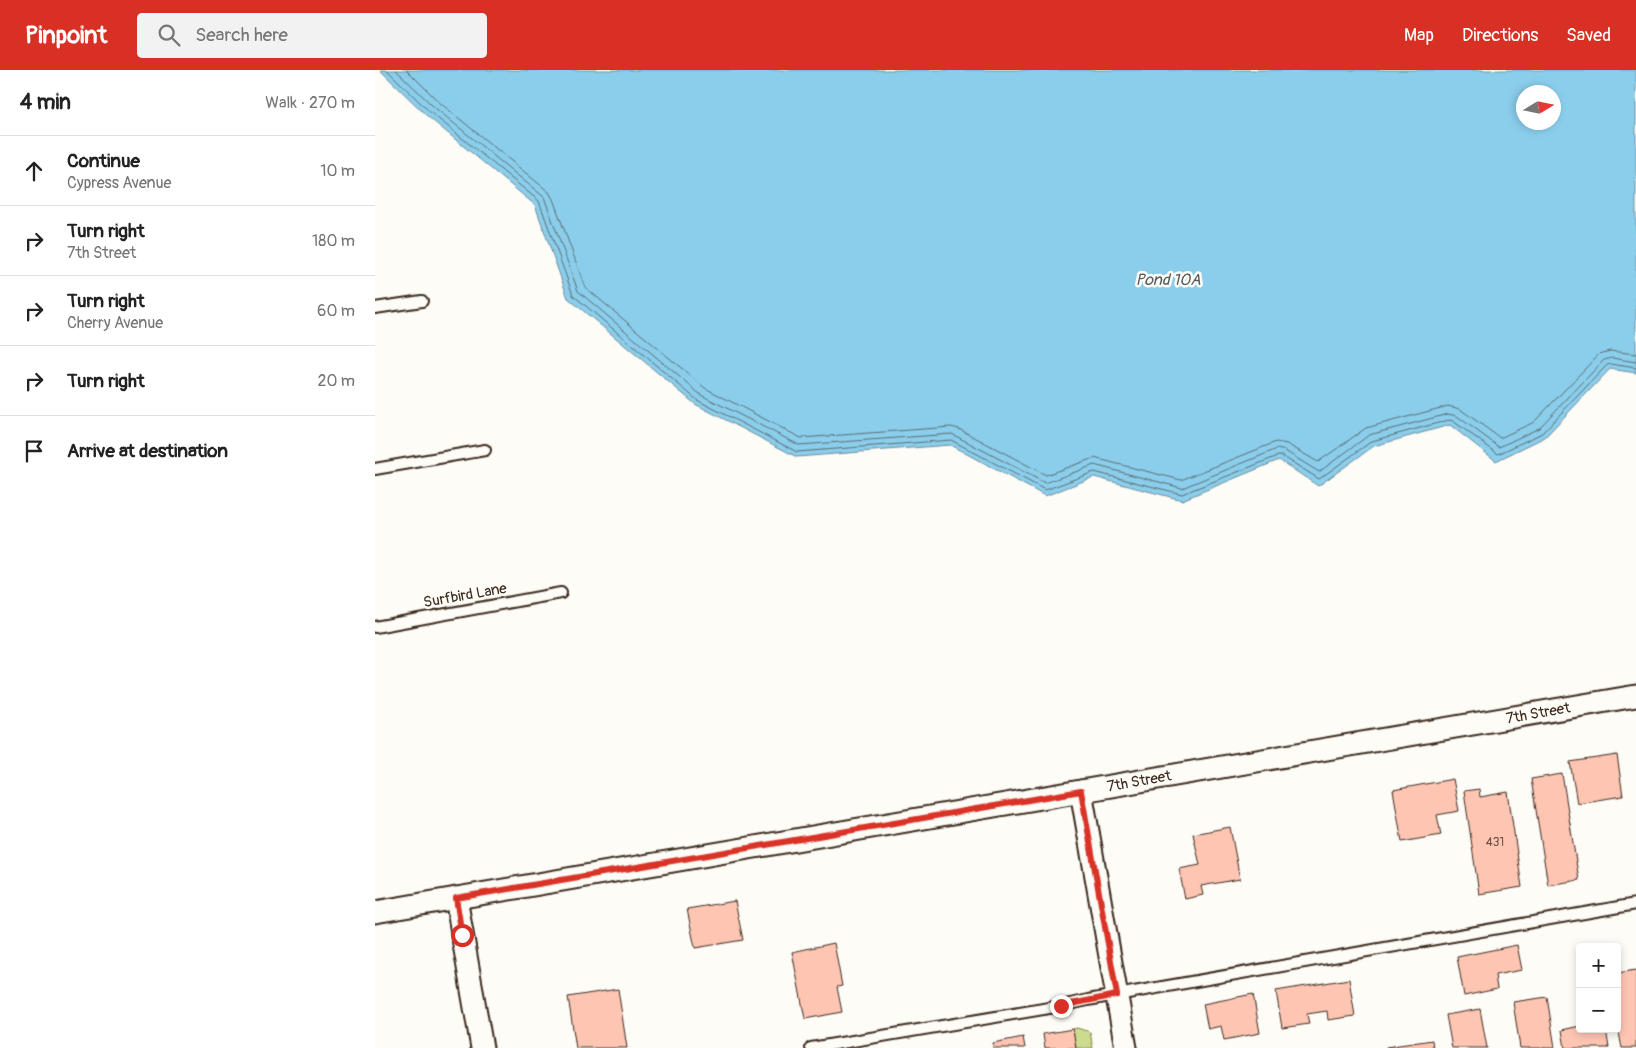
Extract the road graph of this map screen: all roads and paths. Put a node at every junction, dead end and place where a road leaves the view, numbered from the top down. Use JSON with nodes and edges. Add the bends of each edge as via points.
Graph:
{"nodes":[{"id":1,"x":422,"y":300,"type":"dead end"},
{"id":2,"x":375,"y":308,"type":"edge"},
{"id":3,"x":485,"y":450,"type":"dead end"},
{"id":4,"x":375,"y":469,"type":"edge"},
{"id":5,"x":561,"y":593,"type":"dead end"},
{"id":6,"x":375,"y":627,"type":"edge"},
{"id":7,"x":1636,"y":696,"type":"edge"},
{"id":8,"x":1081,"y":791,"type":"junction"},
{"id":9,"x":456,"y":898,"type":"junction"},
{"id":10,"x":1636,"y":904,"type":"edge"},
{"id":11,"x":375,"y":912,"type":"edge"},
{"id":12,"x":1117,"y":995,"type":"junction"},
{"id":13,"x":482,"y":1048,"type":"edge"},
{"id":14,"x":811,"y":1048,"type":"edge"},
{"id":15,"x":1126,"y":1048,"type":"edge"}],
"edges":[{"from":1,"to":2,"type":"lane"},
{"from":3,"to":4,"type":"lane"},
{"from":5,"to":6,"type":"lane","name":"Surfbird Lane"},
{"from":7,"to":8,"type":"street","name":"7th Street"},
{"from":8,"to":9,"type":"street","name":"7th Street"},
{"from":8,"to":12,"type":"street"},
{"from":9,"to":11,"type":"street","name":"7th Street"},
{"from":9,"to":13,"type":"street"},
{"from":10,"to":12,"type":"lane"},
{"from":12,"to":14,"type":"lane"},
{"from":12,"to":15,"type":"street"}]}
